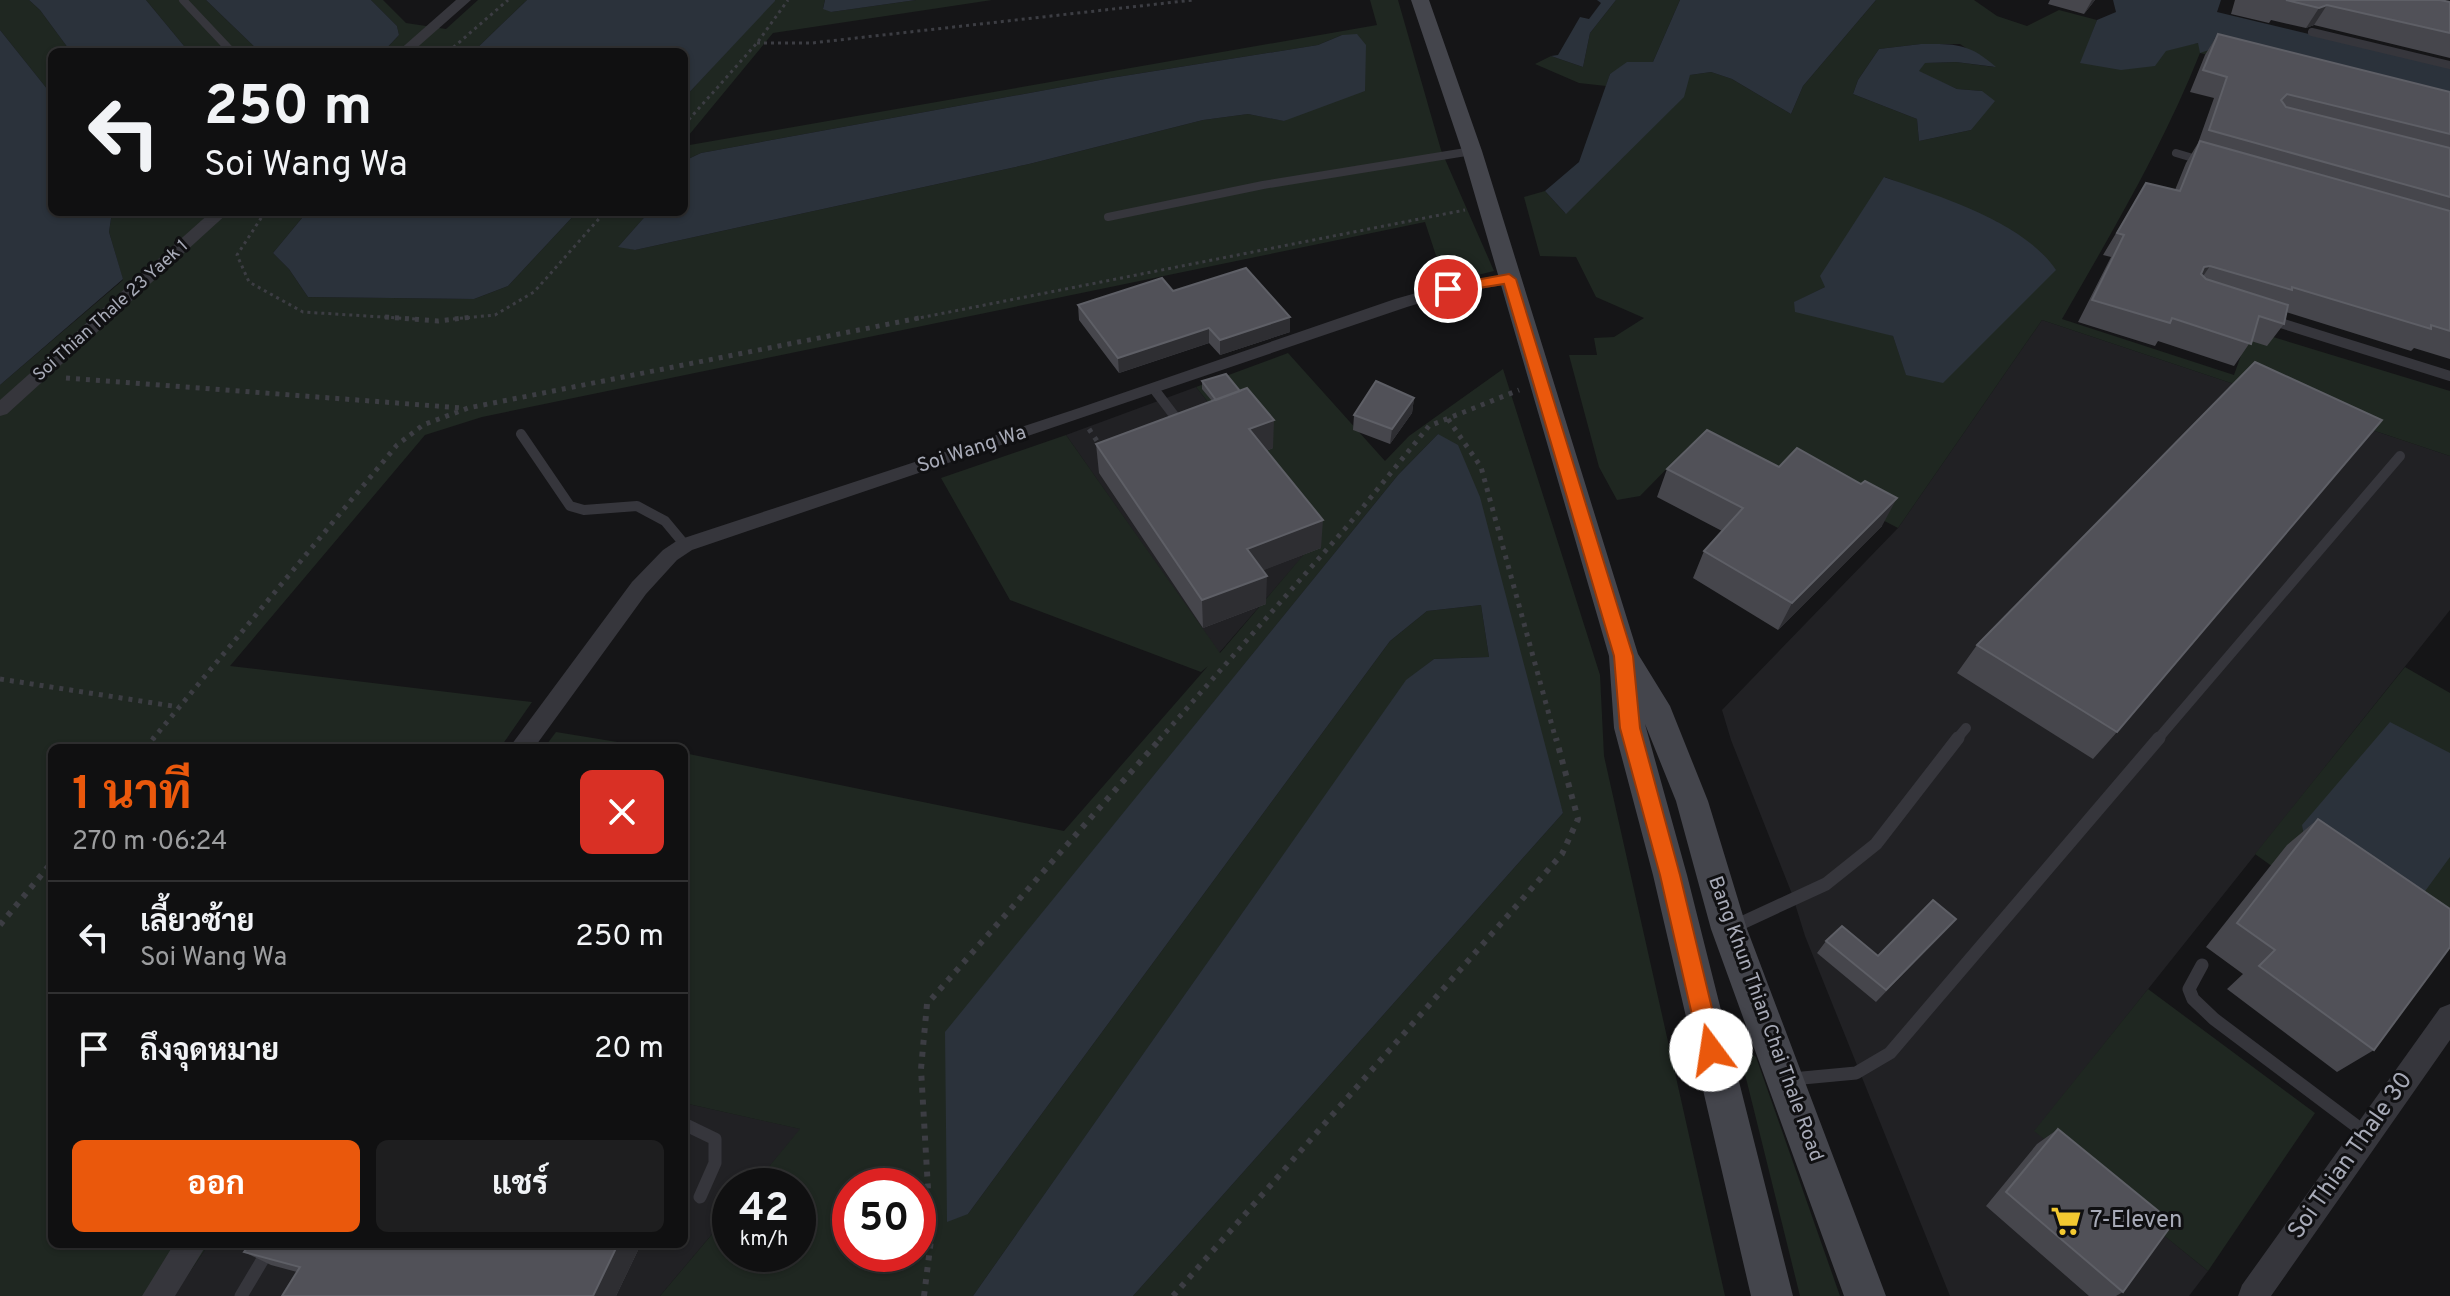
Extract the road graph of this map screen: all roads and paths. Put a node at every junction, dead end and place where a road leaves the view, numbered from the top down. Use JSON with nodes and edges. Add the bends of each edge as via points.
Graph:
{"nodes":[{"id":1,"x":183,"y":0,"type":"edge"},
{"id":2,"x":464,"y":0,"type":"edge"},
{"id":3,"x":508,"y":0,"type":"edge"},
{"id":4,"x":788,"y":0,"type":"edge"},
{"id":5,"x":1193,"y":0,"type":"edge"},
{"id":6,"x":1420,"y":0,"type":"edge"},
{"id":7,"x":2312,"y":32,"type":"dead end"},
{"id":8,"x":757,"y":43,"type":"junction"},
{"id":9,"x":228,"y":48,"type":"edge"},
{"id":10,"x":409,"y":48,"type":"edge"},
{"id":11,"x":453,"y":48,"type":"edge"},
{"id":12,"x":2450,"y":65,"type":"edge"},
{"id":13,"x":688,"y":121,"type":"edge"},
{"id":14,"x":1461,"y":153,"type":"junction"},
{"id":15,"x":2176,"y":153,"type":"dead end"},
{"id":16,"x":2207,"y":162,"type":"edge"},
{"id":17,"x":1477,"y":207,"type":"junction"},
{"id":18,"x":217,"y":216,"type":"edge"},
{"id":19,"x":261,"y":216,"type":"edge"},
{"id":20,"x":601,"y":216,"type":"edge"},
{"id":21,"x":1108,"y":217,"type":"dead end"},
{"id":22,"x":1470,"y":223,"type":"dead end"},
{"id":23,"x":1509,"y":279,"type":"junction"},
{"id":24,"x":2254,"y":314,"type":"edge"},
{"id":25,"x":38,"y":376,"type":"junction"},
{"id":26,"x":2450,"y":376,"type":"edge"},
{"id":27,"x":1514,"y":379,"type":"dead end"},
{"id":28,"x":1529,"y":386,"type":"junction"},
{"id":29,"x":1154,"y":389,"type":"junction"},
{"id":30,"x":1522,"y":405,"type":"dead end"},
{"id":31,"x":468,"y":408,"type":"junction"},
{"id":32,"x":0,"y":410,"type":"edge"},
{"id":33,"x":1176,"y":418,"type":"edge"},
{"id":34,"x":1448,"y":419,"type":"junction"},
{"id":35,"x":521,"y":434,"type":"dead end"},
{"id":36,"x":2400,"y":456,"type":"dead end"},
{"id":37,"x":685,"y":545,"type":"junction"},
{"id":38,"x":1624,"y":656,"type":"junction"},
{"id":39,"x":0,"y":679,"type":"edge"},
{"id":40,"x":180,"y":707,"type":"junction"},
{"id":41,"x":1966,"y":728,"type":"dead end"},
{"id":42,"x":149,"y":744,"type":"edge"},
{"id":43,"x":524,"y":744,"type":"edge"},
{"id":44,"x":48,"y":867,"type":"edge"},
{"id":45,"x":0,"y":925,"type":"edge"},
{"id":46,"x":1729,"y":929,"type":"junction"},
{"id":47,"x":2202,"y":965,"type":"dead end"},
{"id":48,"x":2450,"y":1017,"type":"edge"},
{"id":49,"x":1786,"y":1079,"type":"junction"},
{"id":50,"x":688,"y":1126,"type":"edge"},
{"id":51,"x":2368,"y":1134,"type":"junction"},
{"id":52,"x":700,"y":1197,"type":"dead end"},
{"id":53,"x":189,"y":1248,"type":"edge"},
{"id":54,"x":270,"y":1248,"type":"edge"},
{"id":55,"x":157,"y":1296,"type":"edge"},
{"id":56,"x":241,"y":1296,"type":"edge"},
{"id":57,"x":924,"y":1296,"type":"edge"},
{"id":58,"x":1173,"y":1296,"type":"edge"},
{"id":59,"x":1772,"y":1296,"type":"edge"},
{"id":60,"x":1865,"y":1296,"type":"edge"},
{"id":61,"x":2253,"y":1296,"type":"edge"}],
"edges":[{"from":1,"to":9,"type":"lane"},
{"from":2,"to":10,"type":"street"},
{"from":3,"to":11,"type":"path"},
{"from":4,"to":8,"type":"path"},
{"from":5,"to":8,"type":"path","via":[[812,43]]},
{"from":6,"to":14,"type":"main road","name":"Bang Khun Thian Chai Thale Road"},
{"from":7,"to":12,"type":"lane"},
{"from":8,"to":13,"type":"path"},
{"from":14,"to":17,"type":"main road","name":"Bang Khun Thian Chai Thale Road"},
{"from":14,"to":17,"type":"path"},
{"from":14,"to":21,"type":"lane"},
{"from":15,"to":16,"type":"lane"},
{"from":17,"to":22,"type":"path"},
{"from":17,"to":23,"type":"main road","name":"Bang Khun Thian Chai Thale Road"},
{"from":17,"to":31,"type":"path"},
{"from":18,"to":25,"type":"street","name":"Soi Thian Thale 23 Yaek 1"},
{"from":19,"to":20,"type":"path","via":[[237,255],[249,282],[303,312],[438,321],[495,315],[534,292]]},
{"from":23,"to":28,"type":"main road","name":"Bang Khun Thian Chai Thale Road"},
{"from":23,"to":29,"type":"street","name":"Soi Wang Wa","via":[[1401,303]]},
{"from":24,"to":26,"type":"lane"},
{"from":25,"to":31,"type":"path"},
{"from":25,"to":32,"type":"street","name":"Soi Thian Thale 23 Yaek 1"},
{"from":27,"to":28,"type":"path"},
{"from":28,"to":30,"type":"path"},
{"from":28,"to":34,"type":"path"},
{"from":28,"to":38,"type":"main road","name":"Bang Khun Thian Chai Thale Road"},
{"from":29,"to":33,"type":"lane"},
{"from":29,"to":37,"type":"street","name":"Soi Wang Wa"},
{"from":31,"to":40,"type":"path","via":[[423,425],[397,445]]},
{"from":34,"to":57,"type":"path","via":[[1429,426],[927,1004],[921,1069],[931,1240]]},
{"from":34,"to":58,"type":"path","via":[[1481,467],[1578,819],[1562,854]]},
{"from":35,"to":37,"type":"lane","via":[[570,506],[637,506],[665,521]]},
{"from":36,"to":49,"type":"lane","via":[[1890,1053],[1875,1068],[1846,1076]]},
{"from":37,"to":43,"type":"street","name":"Soi Wang Wa","via":[[639,588]]},
{"from":38,"to":46,"type":"main road","name":"Bang Khun Thian Chai Thale Road","via":[[1654,706],[1692,801]]},
{"from":38,"to":59,"type":"main road","name":"Bang Khun Thian Chai Thale Road","via":[[1630,728]]},
{"from":39,"to":40,"type":"path"},
{"from":40,"to":42,"type":"path"},
{"from":41,"to":46,"type":"lane","via":[[1876,844],[1826,884]]},
{"from":44,"to":45,"type":"path"},
{"from":46,"to":49,"type":"main road","name":"Bang Khun Thian Chai Thale Road"},
{"from":47,"to":51,"type":"lane","via":[[2189,989],[2193,999]]},
{"from":48,"to":51,"type":"street","name":"Soi Thian Thale 30"},
{"from":49,"to":60,"type":"main road","name":"Bang Khun Thian Chai Thale Road"},
{"from":50,"to":52,"type":"lane","via":[[715,1139],[715,1163]]},
{"from":51,"to":61,"type":"street","name":"Soi Thian Thale 30"},
{"from":53,"to":55,"type":"street"},
{"from":54,"to":56,"type":"lane"}]}
